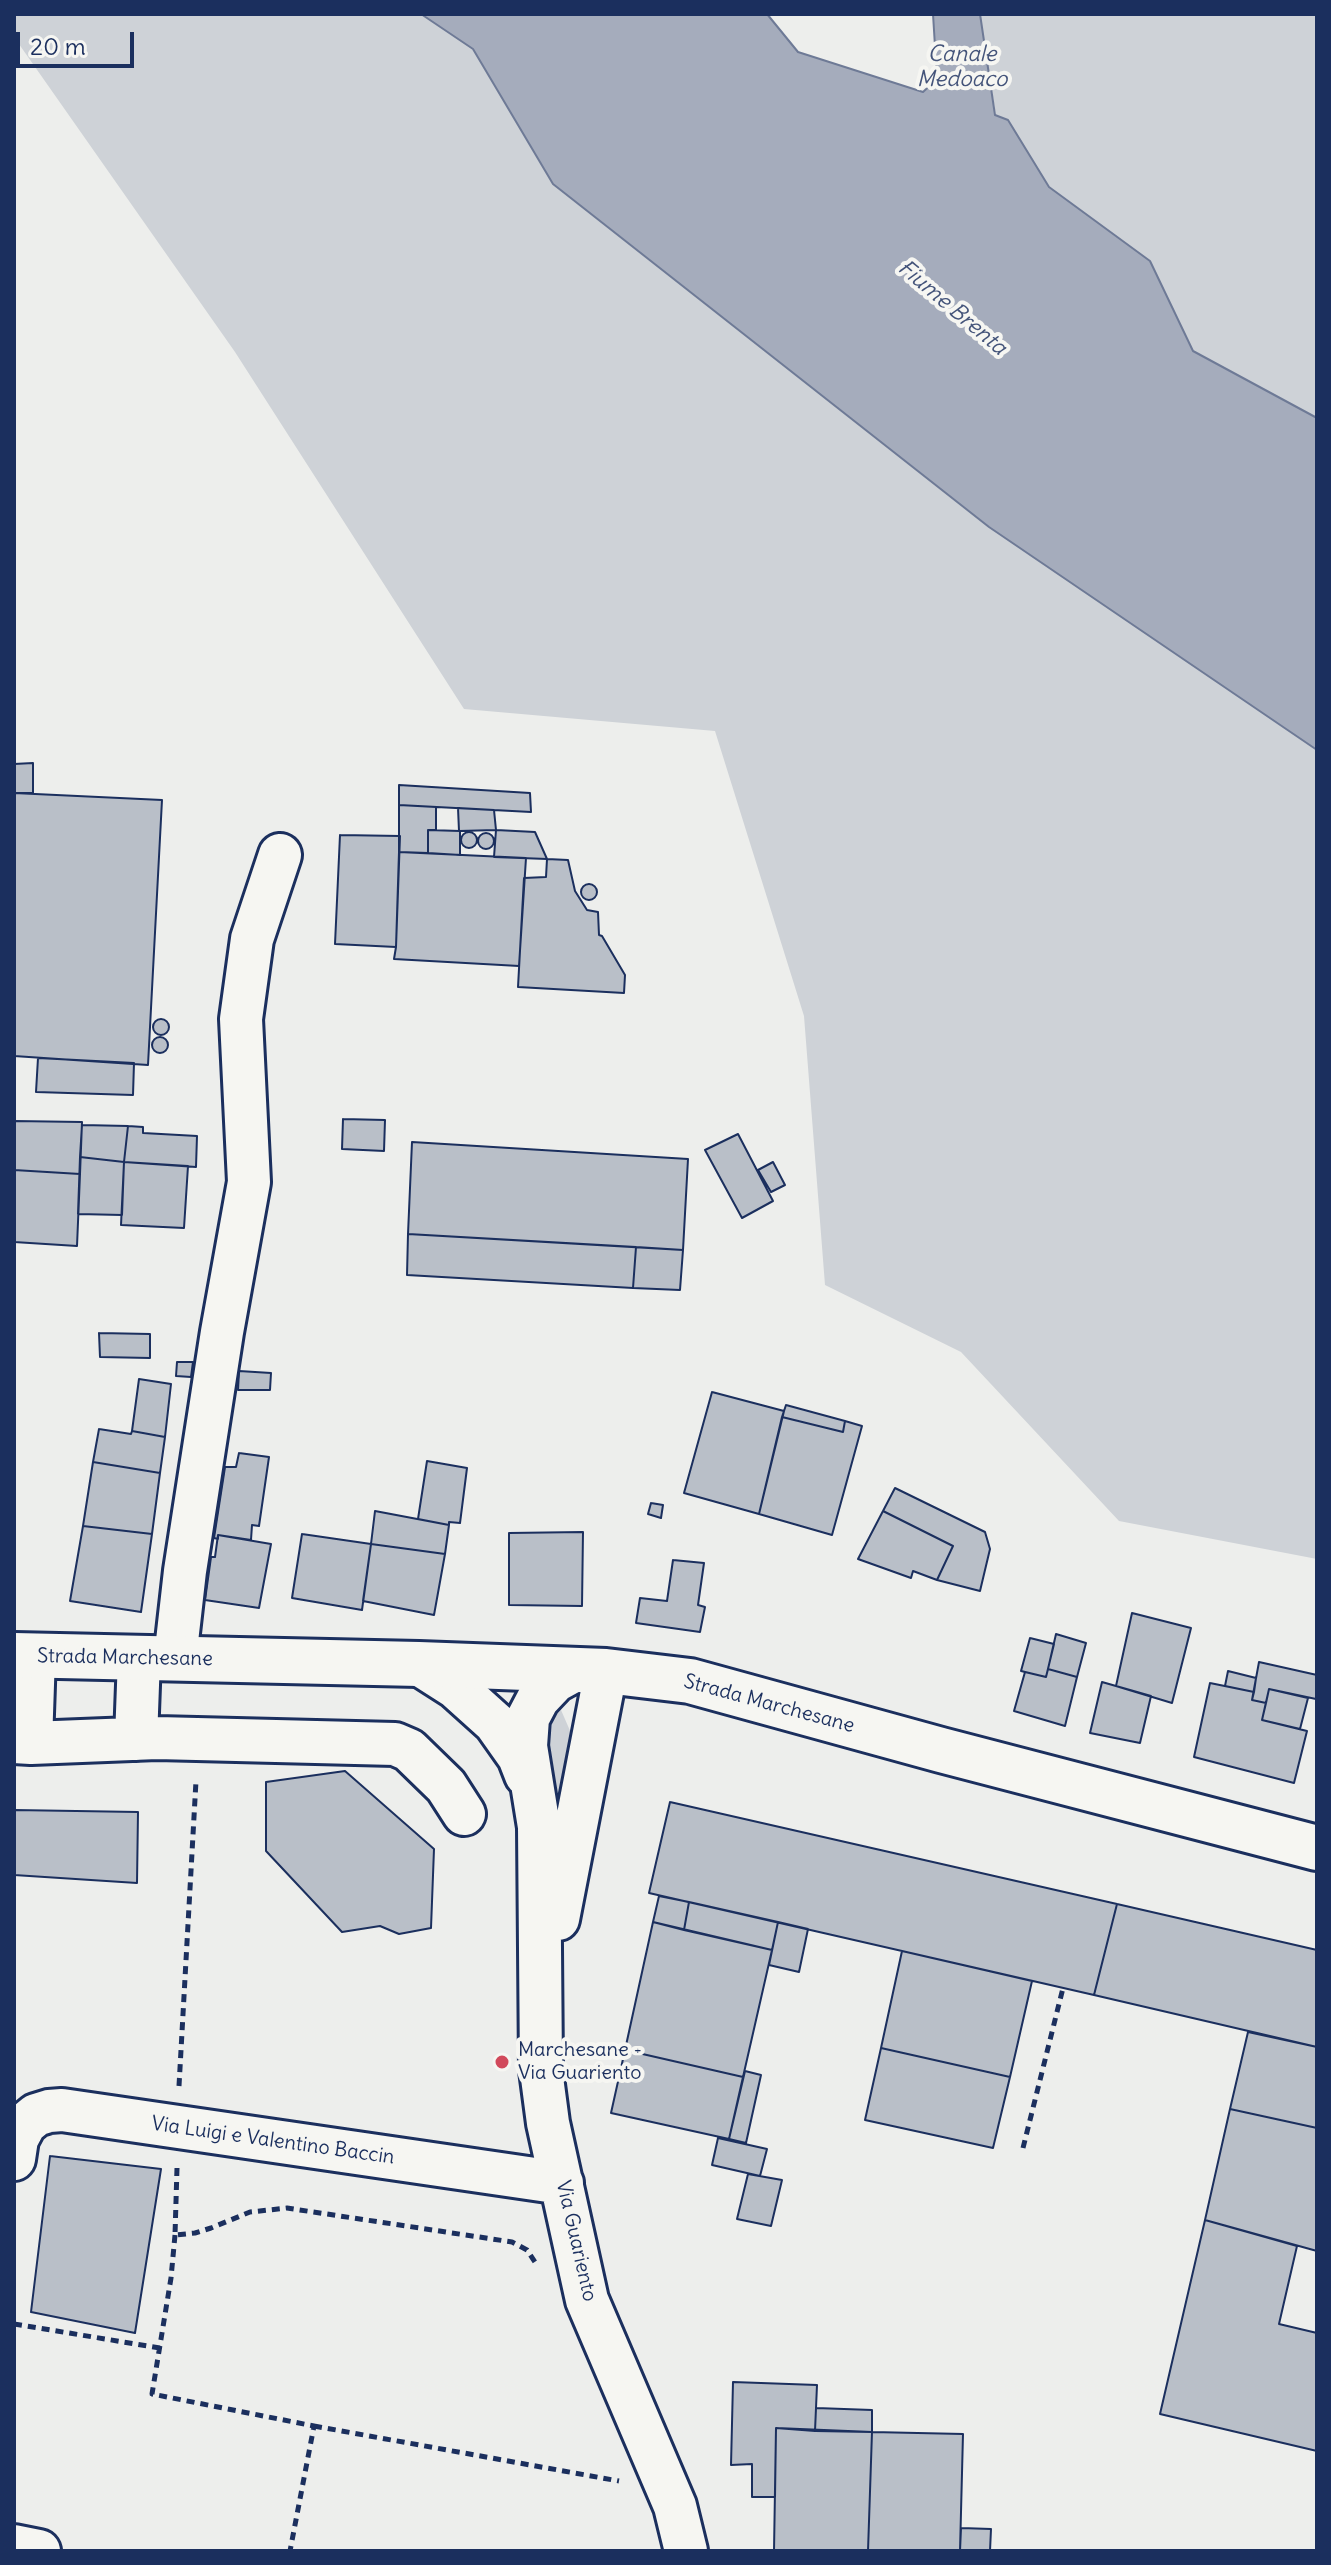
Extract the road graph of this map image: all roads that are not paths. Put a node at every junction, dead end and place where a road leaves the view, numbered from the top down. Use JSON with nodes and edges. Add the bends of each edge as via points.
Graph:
{"nodes":[{"id":1,"x":280,"y":855,"type":"dead end"},
{"id":2,"x":24,"y":1655,"type":"edge"},
{"id":3,"x":157,"y":1659,"type":"junction"},
{"id":4,"x":419,"y":1664,"type":"junction"},
{"id":5,"x":590,"y":1671,"type":"junction"},
{"id":6,"x":136,"y":1739,"type":"junction"},
{"id":7,"x":22,"y":1743,"type":"edge"},
{"id":8,"x":533,"y":1791,"type":"junction"},
{"id":9,"x":464,"y":1814,"type":"dead end"},
{"id":10,"x":1317,"y":1848,"type":"edge"},
{"id":11,"x":540,"y":2011,"type":"junction"},
{"id":12,"x":14,"y":2159,"type":"edge"},
{"id":13,"x":562,"y":2183,"type":"junction"},
{"id":14,"x":14,"y":2546,"type":"edge"},
{"id":15,"x":39,"y":2551,"type":"edge"},
{"id":16,"x":686,"y":2551,"type":"edge"}],
"edges":[{"from":1,"to":3,"type":"street","via":[[252,939],[241,1019],[249,1182],[185,1571]]},
{"from":2,"to":3,"type":"main road","name":"Strada Marchesane"},
{"from":2,"to":7,"type":"street"},
{"from":3,"to":4,"type":"main road","name":"Strada Marchesane"},
{"from":3,"to":6,"type":"street"},
{"from":4,"to":5,"type":"main road","name":"Strada Marchesane"},
{"from":4,"to":8,"type":"street","name":"Via Guariento","via":[[495,1723],[519,1757]]},
{"from":5,"to":8,"type":"street","name":"Via Guariento","via":[[555,1681],[528,1718]]},
{"from":5,"to":10,"type":"main road","name":"Strada Marchesane","via":[[690,1681]]},
{"from":5,"to":11,"type":"street","name":"Via Guariento"},
{"from":6,"to":7,"type":"street"},
{"from":6,"to":9,"type":"street","via":[[395,1744],[409,1750],[446,1786]]},
{"from":8,"to":11,"type":"street","name":"Via Guariento","via":[[539,1827]]},
{"from":11,"to":13,"type":"street","name":"Via Guariento","via":[[541,2070]]},
{"from":12,"to":13,"type":"street","name":"Via Luigi e Valentino Baccin","via":[[25,2124],[36,2115],[62,2110]]},
{"from":13,"to":16,"type":"street","name":"Via Guariento","via":[[587,2300],[675,2506]]},
{"from":14,"to":15,"type":"street"}]}
